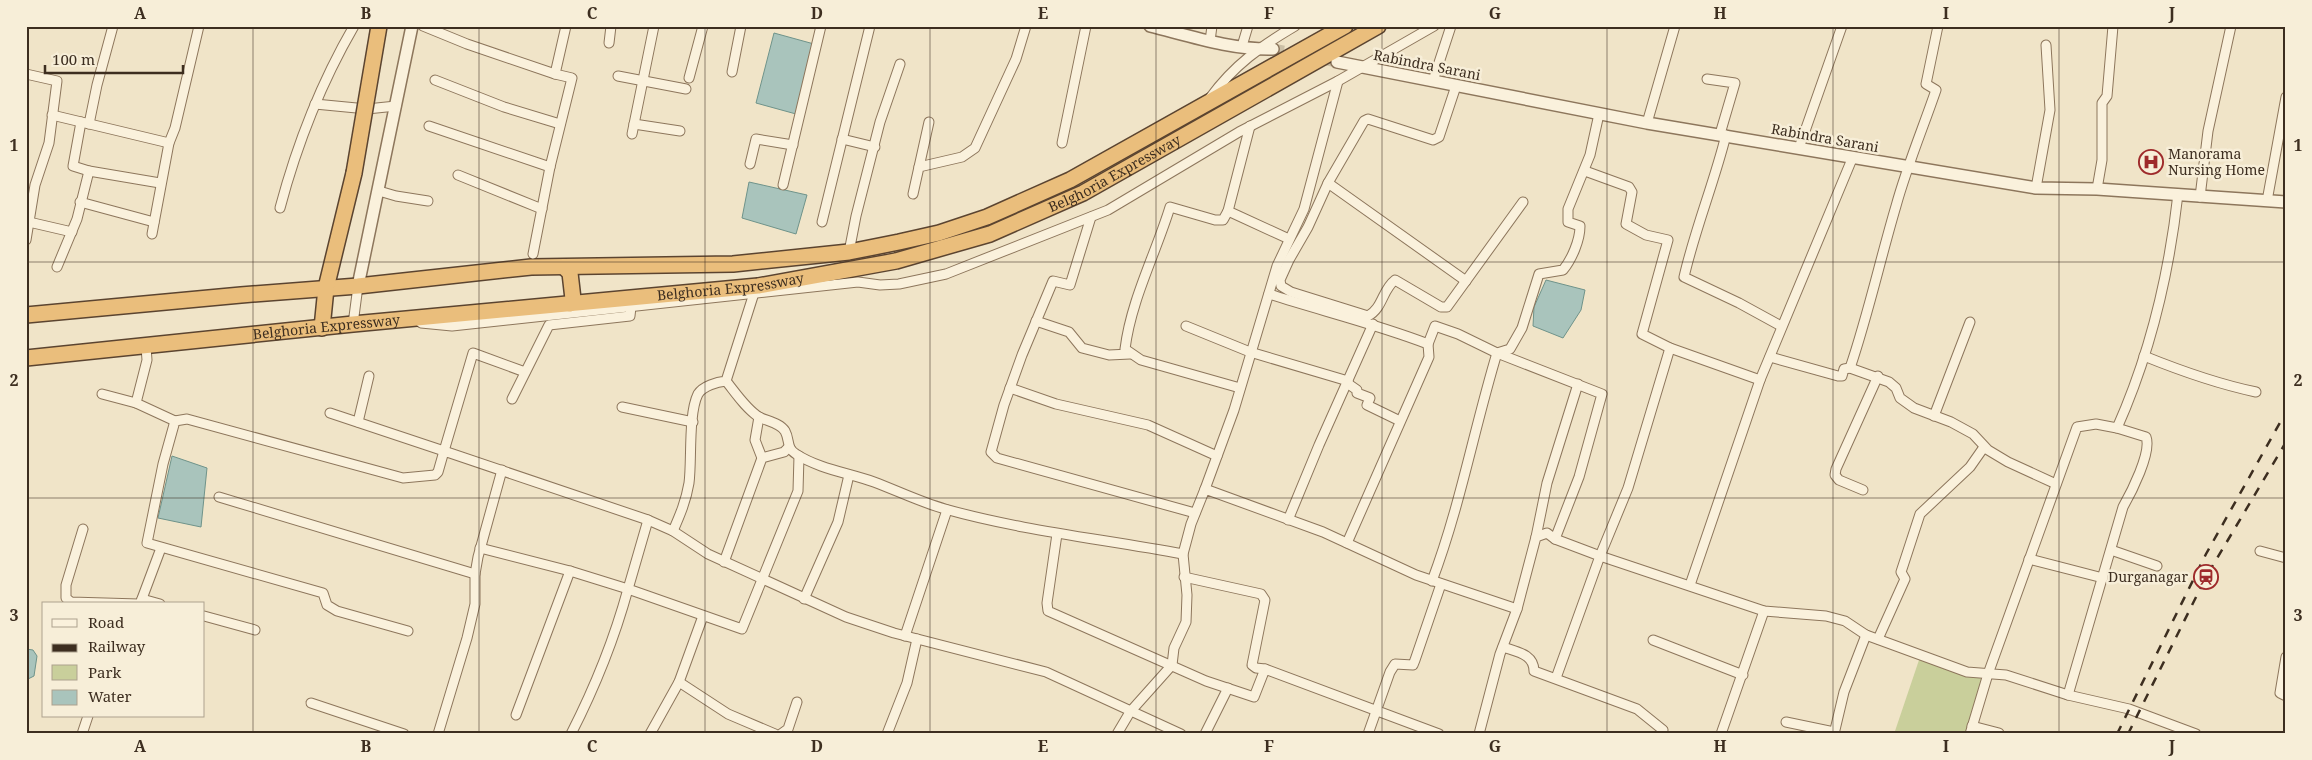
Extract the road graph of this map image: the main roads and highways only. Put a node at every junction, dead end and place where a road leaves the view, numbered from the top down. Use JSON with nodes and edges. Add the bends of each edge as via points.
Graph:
{"nodes":[{"id":1,"x":379,"y":26,"type":"edge"},
{"id":2,"x":1345,"y":26,"type":"edge"},
{"id":3,"x":1378,"y":26,"type":"edge"},
{"id":4,"x":564,"y":267,"type":"junction"},
{"id":5,"x":326,"y":288,"type":"junction"},
{"id":6,"x":570,"y":304,"type":"junction"},
{"id":7,"x":26,"y":315,"type":"edge"},
{"id":8,"x":322,"y":328,"type":"junction"},
{"id":9,"x":26,"y":358,"type":"edge"}],
"edges":[{"from":1,"to":5,"type":"highway","bridge":true,"via":[[354,173]]},
{"from":2,"to":4,"type":"highway","name":"Belghoria Expressway","via":[[1070,180],[1025,201],[939,233],[849,252],[733,264]]},
{"from":3,"to":6,"type":"highway","name":"Belghoria Expressway","via":[[1164,150],[1083,193],[990,234],[896,261],[755,290]]},
{"from":4,"to":5,"type":"highway","name":"Belghoria Expressway"},
{"from":4,"to":6,"type":"highway","via":[[570,273],[573,299]]},
{"from":5,"to":7,"type":"highway","name":"Belghoria Expressway"},
{"from":5,"to":8,"type":"highway"},
{"from":6,"to":8,"type":"highway","name":"Belghoria Expressway"},
{"from":8,"to":9,"type":"highway","name":"Belghoria Expressway"}]}
